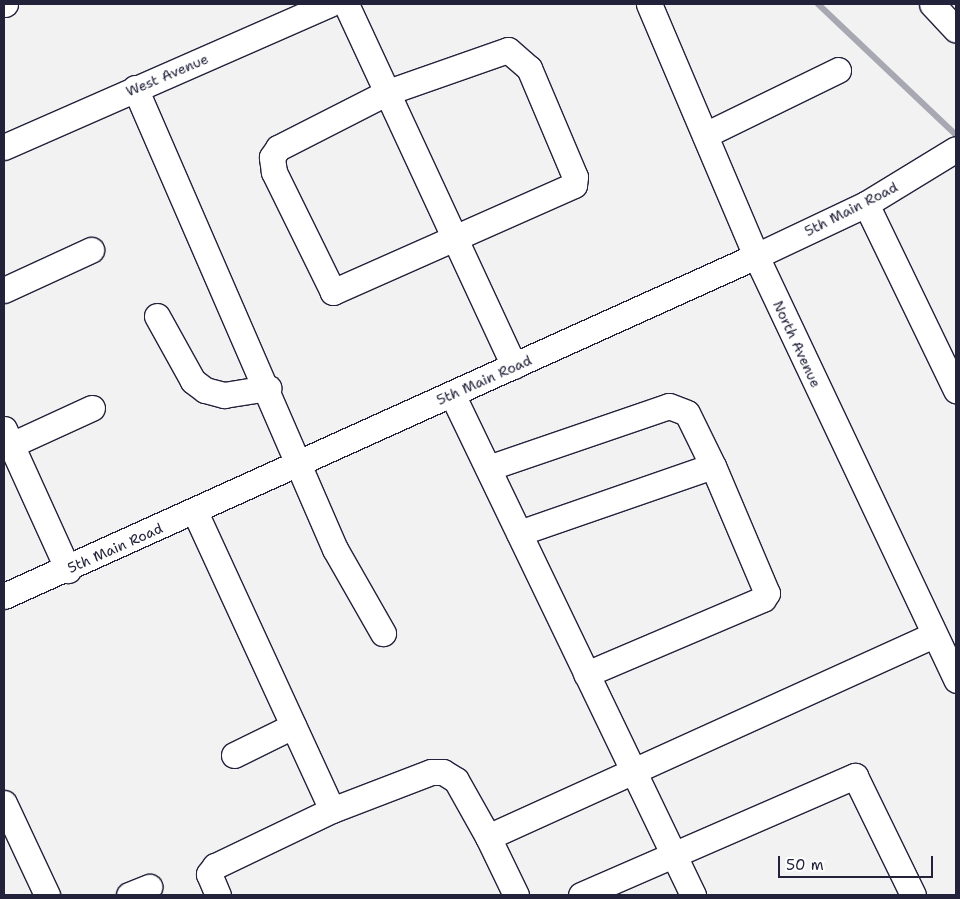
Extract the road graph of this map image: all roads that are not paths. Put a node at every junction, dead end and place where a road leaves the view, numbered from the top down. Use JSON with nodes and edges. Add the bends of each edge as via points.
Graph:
{"nodes":[{"id":1,"x":330,"y":4,"type":"edge"},
{"id":2,"x":346,"y":4,"type":"edge"},
{"id":3,"x":649,"y":4,"type":"edge"},
{"id":4,"x":932,"y":4,"type":"edge"},
{"id":5,"x":956,"y":30,"type":"edge"},
{"id":6,"x":838,"y":70,"type":"dead end"},
{"id":7,"x":135,"y":88,"type":"junction"},
{"id":8,"x":388,"y":92,"type":"junction"},
{"id":9,"x":705,"y":135,"type":"junction"},
{"id":10,"x":4,"y":147,"type":"edge"},
{"id":11,"x":953,"y":153,"type":"edge"},
{"id":12,"x":866,"y":204,"type":"junction"},
{"id":13,"x":454,"y":240,"type":"junction"},
{"id":14,"x":91,"y":250,"type":"dead end"},
{"id":15,"x":756,"y":256,"type":"junction"},
{"id":16,"x":4,"y":290,"type":"edge"},
{"id":17,"x":156,"y":316,"type":"dead end"},
{"id":18,"x":514,"y":366,"type":"junction"},
{"id":19,"x":268,"y":388,"type":"junction"},
{"id":20,"x":956,"y":390,"type":"edge"},
{"id":21,"x":452,"y":394,"type":"junction"},
{"id":22,"x":92,"y":408,"type":"dead end"},
{"id":23,"x":7,"y":437,"type":"edge"},
{"id":24,"x":301,"y":462,"type":"junction"},
{"id":25,"x":712,"y":466,"type":"junction"},
{"id":26,"x":488,"y":468,"type":"junction"},
{"id":27,"x":195,"y":512,"type":"junction"},
{"id":28,"x":519,"y":534,"type":"junction"},
{"id":29,"x":68,"y":570,"type":"junction"},
{"id":30,"x":4,"y":596,"type":"edge"},
{"id":31,"x":383,"y":633,"type":"dead end"},
{"id":32,"x":933,"y":635,"type":"junction"},
{"id":33,"x":586,"y":674,"type":"junction"},
{"id":34,"x":956,"y":680,"type":"edge"},
{"id":35,"x":293,"y":726,"type":"junction"},
{"id":36,"x":234,"y":755,"type":"dead end"},
{"id":37,"x":632,"y":772,"type":"junction"},
{"id":38,"x":4,"y":804,"type":"edge"},
{"id":39,"x":332,"y":810,"type":"junction"},
{"id":40,"x":488,"y":837,"type":"junction"},
{"id":41,"x":673,"y":855,"type":"junction"},
{"id":42,"x":47,"y":895,"type":"edge"},
{"id":43,"x":218,"y":895,"type":"edge"},
{"id":44,"x":516,"y":895,"type":"edge"},
{"id":45,"x":582,"y":895,"type":"edge"},
{"id":46,"x":693,"y":895,"type":"edge"},
{"id":47,"x":913,"y":895,"type":"edge"}],
"edges":[{"from":1,"to":7,"type":"street","name":"West Avenue"},
{"from":2,"to":8,"type":"street"},
{"from":3,"to":9,"type":"street","name":"North Avenue"},
{"from":4,"to":5,"type":"street"},
{"from":6,"to":9,"type":"street"},
{"from":7,"to":10,"type":"street","name":"West Avenue"},
{"from":7,"to":19,"type":"street"},
{"from":8,"to":13,"type":"street"},
{"from":8,"to":13,"type":"street","via":[[498,51],[517,55],[529,68],[575,177],[574,185]]},
{"from":8,"to":13,"type":"street","via":[[285,143],[272,157],[274,172],[332,292]]},
{"from":9,"to":15,"type":"street","name":"North Avenue"},
{"from":11,"to":12,"type":"street","name":"5th Main Road"},
{"from":12,"to":15,"type":"street","name":"5th Main Road"},
{"from":12,"to":20,"type":"street"},
{"from":13,"to":18,"type":"street"},
{"from":14,"to":16,"type":"street"},
{"from":15,"to":18,"type":"street","name":"5th Main Road"},
{"from":15,"to":32,"type":"street","name":"North Avenue"},
{"from":17,"to":19,"type":"street","via":[[193,381],[205,390],[224,394]]},
{"from":18,"to":21,"type":"street","name":"5th Main Road"},
{"from":19,"to":24,"type":"street"},
{"from":21,"to":24,"type":"street","name":"5th Main Road"},
{"from":21,"to":26,"type":"street"},
{"from":22,"to":23,"type":"street"},
{"from":23,"to":29,"type":"street"},
{"from":24,"to":27,"type":"street","name":"5th Main Road"},
{"from":24,"to":31,"type":"street","via":[[335,549]]},
{"from":25,"to":26,"type":"street","via":[[687,413],[669,406]]},
{"from":25,"to":28,"type":"street"},
{"from":25,"to":33,"type":"street","via":[[767,593],[763,599]]},
{"from":26,"to":28,"type":"street"},
{"from":27,"to":29,"type":"street","name":"5th Main Road"},
{"from":27,"to":35,"type":"street"},
{"from":28,"to":33,"type":"street"},
{"from":29,"to":30,"type":"street","name":"5th Main Road"},
{"from":32,"to":34,"type":"street","name":"North Avenue"},
{"from":32,"to":37,"type":"street"},
{"from":33,"to":37,"type":"street"},
{"from":35,"to":36,"type":"street"},
{"from":35,"to":39,"type":"street"},
{"from":37,"to":40,"type":"street"},
{"from":37,"to":41,"type":"street"},
{"from":38,"to":42,"type":"street"},
{"from":39,"to":40,"type":"street","via":[[431,772],[443,772],[456,780]]},
{"from":39,"to":43,"type":"street","via":[[215,866],[209,874]]},
{"from":40,"to":44,"type":"street"},
{"from":41,"to":45,"type":"street"},
{"from":41,"to":46,"type":"street"},
{"from":41,"to":47,"type":"street","via":[[855,776]]}]}
